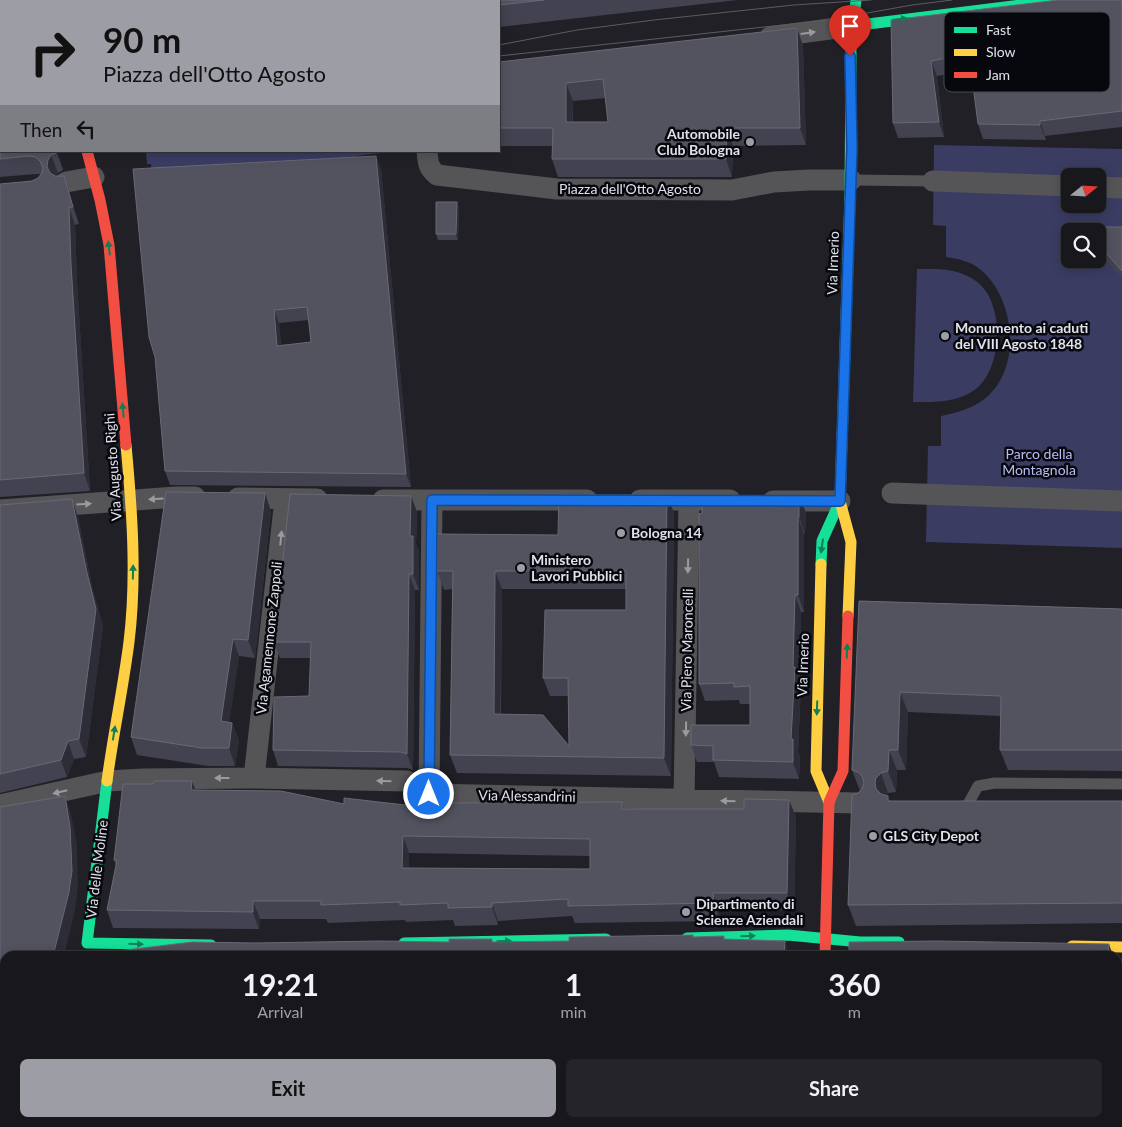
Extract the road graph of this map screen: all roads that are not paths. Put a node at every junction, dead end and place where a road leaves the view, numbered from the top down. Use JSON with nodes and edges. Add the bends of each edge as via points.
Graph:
{"nodes":[{"id":1,"x":856,"y":0,"type":"edge"},
{"id":2,"x":1061,"y":0,"type":"edge"},
{"id":3,"x":959,"y":12,"type":"edge"},
{"id":4,"x":944,"y":14,"type":"edge"},
{"id":5,"x":852,"y":26,"type":"junction"},
{"id":6,"x":751,"y":39,"type":"edge"},
{"id":7,"x":87,"y":152,"type":"edge"},
{"id":8,"x":427,"y":152,"type":"edge"},
{"id":9,"x":94,"y":177,"type":"junction"},
{"id":10,"x":851,"y":180,"type":"junction"},
{"id":11,"x":66,"y":182,"type":"edge"},
{"id":12,"x":933,"y":182,"type":"joint"},
{"id":13,"x":1061,"y":186,"type":"edge"},
{"id":14,"x":1106,"y":187,"type":"edge"},
{"id":15,"x":1122,"y":188,"type":"edge"},
{"id":16,"x":892,"y":493,"type":"dead end"},
{"id":17,"x":285,"y":499,"type":"junction"},
{"id":18,"x":334,"y":499,"type":"edge"},
{"id":19,"x":131,"y":500,"type":"junction"},
{"id":20,"x":364,"y":500,"type":"edge"},
{"id":21,"x":432,"y":500,"type":"junction"},
{"id":22,"x":689,"y":500,"type":"junction"},
{"id":23,"x":840,"y":501,"type":"junction"},
{"id":24,"x":1122,"y":501,"type":"edge"},
{"id":25,"x":0,"y":510,"type":"edge"},
{"id":26,"x":254,"y":778,"type":"junction"},
{"id":27,"x":108,"y":782,"type":"junction"},
{"id":28,"x":1122,"y":784,"type":"edge"},
{"id":29,"x":429,"y":794,"type":"junction"},
{"id":30,"x":684,"y":800,"type":"junction"},
{"id":31,"x":829,"y":802,"type":"junction"},
{"id":32,"x":859,"y":803,"type":"edge"},
{"id":33,"x":969,"y":804,"type":"edge"},
{"id":34,"x":0,"y":805,"type":"edge"},
{"id":35,"x":672,"y":938,"type":"edge"},
{"id":36,"x":615,"y":939,"type":"edge"},
{"id":37,"x":825,"y":939,"type":"junction"},
{"id":38,"x":391,"y":943,"type":"edge"},
{"id":39,"x":915,"y":943,"type":"edge"},
{"id":40,"x":224,"y":945,"type":"edge"},
{"id":41,"x":1058,"y":946,"type":"edge"},
{"id":42,"x":1122,"y":946,"type":"edge"},
{"id":43,"x":84,"y":950,"type":"edge"},
{"id":44,"x":825,"y":951,"type":"edge"}],
"edges":[{"from":1,"to":5,"type":"street","name":"Via Irnerio"},
{"from":3,"to":2,"type":"street","one_way":true},
{"from":5,"to":4,"type":"street","one_way":true},
{"from":6,"to":5,"type":"street","one_way":true},
{"from":5,"to":10,"type":"street","name":"Via Irnerio"},
{"from":7,"to":9,"type":"street","name":"Via Augusto Righi"},
{"from":8,"to":10,"type":"street","name":"Piazza dell'Otto Agosto","via":[[431,171],[437,175],[548,188],[732,190],[774,182]]},
{"from":9,"to":11,"type":"street"},
{"from":19,"to":9,"type":"street","name":"Via Augusto Righi","one_way":true,"via":[[109,245]]},
{"from":10,"to":12,"type":"lane"},
{"from":10,"to":23,"type":"street","name":"Via Irnerio"},
{"from":12,"to":13,"type":"street"},
{"from":14,"to":15,"type":"street"},
{"from":16,"to":24,"type":"street"},
{"from":17,"to":18,"type":"street"},
{"from":17,"to":19,"type":"street","one_way":true,"via":[[176,497]]},
{"from":26,"to":17,"type":"street","name":"Via Agamennone Zappoli","one_way":true},
{"from":25,"to":19,"type":"street","one_way":true},
{"from":27,"to":19,"type":"street","name":"Via Augusto Righi","one_way":true,"via":[[132,608]]},
{"from":20,"to":21,"type":"street"},
{"from":21,"to":22,"type":"street"},
{"from":21,"to":29,"type":"street"},
{"from":22,"to":23,"type":"street"},
{"from":22,"to":30,"type":"street","name":"Via Piero Maroncelli","one_way":true},
{"from":31,"to":23,"type":"street","name":"Via Irnerio","one_way":true,"via":[[843,772],[851,542]]},
{"from":23,"to":31,"type":"street","name":"Via Irnerio","one_way":true,"via":[[822,541],[821,559],[816,771]]},
{"from":26,"to":27,"type":"street","name":"Via Alessandrini","one_way":true},
{"from":29,"to":26,"type":"street","name":"Via Alessandrini","one_way":true,"via":[[407,781]]},
{"from":27,"to":34,"type":"street","name":"Via Alessandrini","one_way":true},
{"from":27,"to":43,"type":"street","name":"Via delle Moline"},
{"from":28,"to":33,"type":"lane","via":[[994,783],[978,786]]},
{"from":29,"to":30,"type":"street","name":"Via Alessandrini"},
{"from":31,"to":30,"type":"street","name":"Via Alessandrini","one_way":true},
{"from":31,"to":32,"type":"street","name":"Via Alessandrini"},
{"from":31,"to":37,"type":"street","name":"Via Irnerio"},
{"from":35,"to":37,"type":"street","one_way":true,"via":[[788,935]]},
{"from":38,"to":36,"type":"street","one_way":true},
{"from":37,"to":39,"type":"street"},
{"from":37,"to":44,"type":"street","name":"Via Irnerio"},
{"from":43,"to":40,"type":"street","one_way":true},
{"from":41,"to":42,"type":"street"}]}
